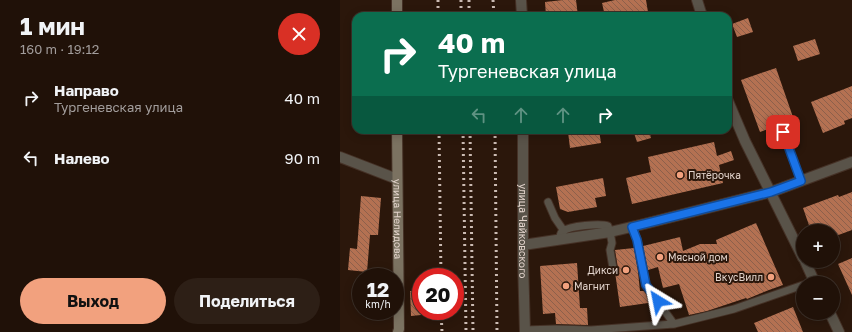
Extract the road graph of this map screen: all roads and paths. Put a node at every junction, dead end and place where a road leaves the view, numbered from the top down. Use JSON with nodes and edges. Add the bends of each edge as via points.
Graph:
{"nodes":[{"id":1,"x":397,"y":0,"type":"edge"},
{"id":2,"x":521,"y":0,"type":"edge"},
{"id":3,"x":697,"y":0,"type":"edge"},
{"id":4,"x":397,"y":12,"type":"edge"},
{"id":5,"x":522,"y":12,"type":"edge"},
{"id":6,"x":701,"y":12,"type":"edge"},
{"id":7,"x":732,"y":111,"type":"edge"},
{"id":8,"x":783,"y":132,"type":"dead end"},
{"id":9,"x":397,"y":134,"type":"edge"},
{"id":10,"x":523,"y":134,"type":"edge"},
{"id":11,"x":340,"y":157,"type":"edge"},
{"id":12,"x":852,"y":162,"type":"edge"},
{"id":13,"x":397,"y":179,"type":"junction"},
{"id":14,"x":801,"y":181,"type":"junction"},
{"id":15,"x":771,"y":192,"type":"junction"},
{"id":16,"x":548,"y":202,"type":"dead end"},
{"id":17,"x":632,"y":227,"type":"junction"},
{"id":18,"x":610,"y":232,"type":"junction"},
{"id":19,"x":562,"y":235,"type":"junction"},
{"id":20,"x":796,"y":244,"type":"edge"},
{"id":21,"x":523,"y":245,"type":"junction"},
{"id":22,"x":613,"y":268,"type":"dead end"},
{"id":23,"x":796,"y":287,"type":"edge"},
{"id":24,"x":833,"y":320,"type":"edge"},
{"id":25,"x":674,"y":324,"type":"junction"},
{"id":26,"x":525,"y":331,"type":"edge"},
{"id":27,"x":398,"y":332,"type":"edge"},
{"id":28,"x":839,"y":332,"type":"edge"}],
"edges":[{"from":1,"to":4,"type":"main road"},
{"from":2,"to":5,"type":"street"},
{"from":3,"to":6,"type":"street"},
{"from":7,"to":15,"type":"street","via":[[744,141]]},
{"from":8,"to":14,"type":"lane"},
{"from":9,"to":13,"type":"main road","name":"улица Нелидова"},
{"from":10,"to":21,"type":"street","name":"улица Чайковского"},
{"from":11,"to":13,"type":"street"},
{"from":12,"to":14,"type":"street"},
{"from":13,"to":27,"type":"main road","name":"улица Нелидова"},
{"from":14,"to":15,"type":"street"},
{"from":15,"to":17,"type":"street"},
{"from":15,"to":20,"type":"street"},
{"from":16,"to":19,"type":"lane"},
{"from":17,"to":18,"type":"street"},
{"from":17,"to":25,"type":"lane","via":[[646,285]]},
{"from":18,"to":19,"type":"street"},
{"from":18,"to":22,"type":"lane"},
{"from":19,"to":21,"type":"street"},
{"from":21,"to":26,"type":"street","name":"улица Чайковского"},
{"from":23,"to":25,"type":"lane","via":[[734,309]]},
{"from":24,"to":28,"type":"street"},
{"from":25,"to":26,"type":"lane","via":[[591,330]]}]}
